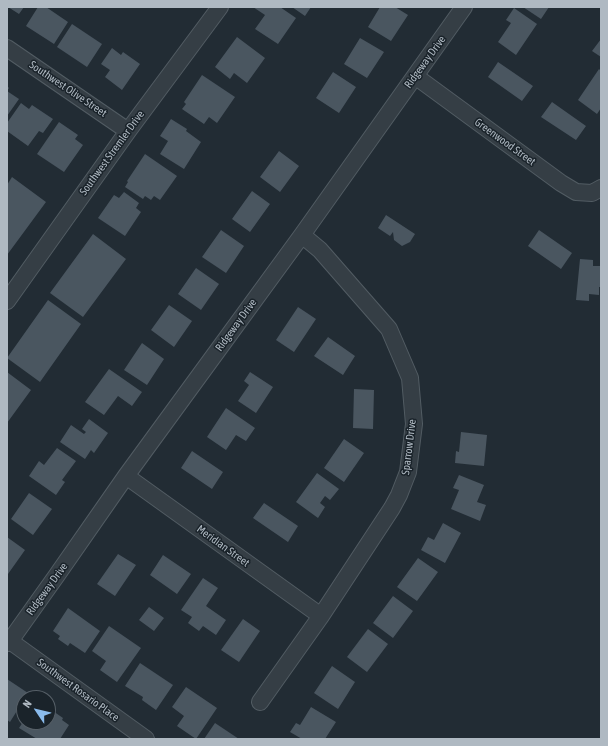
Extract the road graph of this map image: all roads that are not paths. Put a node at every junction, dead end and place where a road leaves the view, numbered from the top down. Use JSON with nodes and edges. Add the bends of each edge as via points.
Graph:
{"nodes":[{"id":1,"x":220,"y":7,"type":"edge"},
{"id":2,"x":464,"y":7,"type":"edge"},
{"id":3,"x":7,"y":48,"type":"edge"},
{"id":4,"x":414,"y":76,"type":"junction"},
{"id":5,"x":128,"y":131,"type":"junction"},
{"id":6,"x":601,"y":188,"type":"edge"},
{"id":7,"x":302,"y":235,"type":"junction"},
{"id":8,"x":7,"y":301,"type":"edge"},
{"id":9,"x":126,"y":476,"type":"junction"},
{"id":10,"x":320,"y":616,"type":"junction"},
{"id":11,"x":8,"y":642,"type":"edge"},
{"id":12,"x":260,"y":702,"type":"dead end"},
{"id":13,"x":146,"y":739,"type":"edge"}],
"edges":[{"from":1,"to":5,"type":"street","name":"Southwest Stremler Drive"},
{"from":2,"to":4,"type":"street","name":"Ridgeway Drive"},
{"from":3,"to":5,"type":"street","name":"Southwest Olive Street"},
{"from":4,"to":6,"type":"street","name":"Greenwood Street","via":[[576,192],[592,193]]},
{"from":4,"to":7,"type":"street","name":"Ridgeway Drive"},
{"from":5,"to":8,"type":"street","name":"Southwest Stremler Drive"},
{"from":7,"to":9,"type":"street","name":"Ridgeway Drive"},
{"from":7,"to":10,"type":"street","name":"Sparrow Drive","via":[[320,250],[389,329],[410,378],[414,424],[408,472],[399,495]]},
{"from":9,"to":10,"type":"street","name":"Meridian Street"},
{"from":9,"to":11,"type":"street","name":"Ridgeway Drive"},
{"from":10,"to":12,"type":"street","name":"Sparrow Drive"},
{"from":11,"to":13,"type":"street","name":"Southwest Rosario Place"}]}
